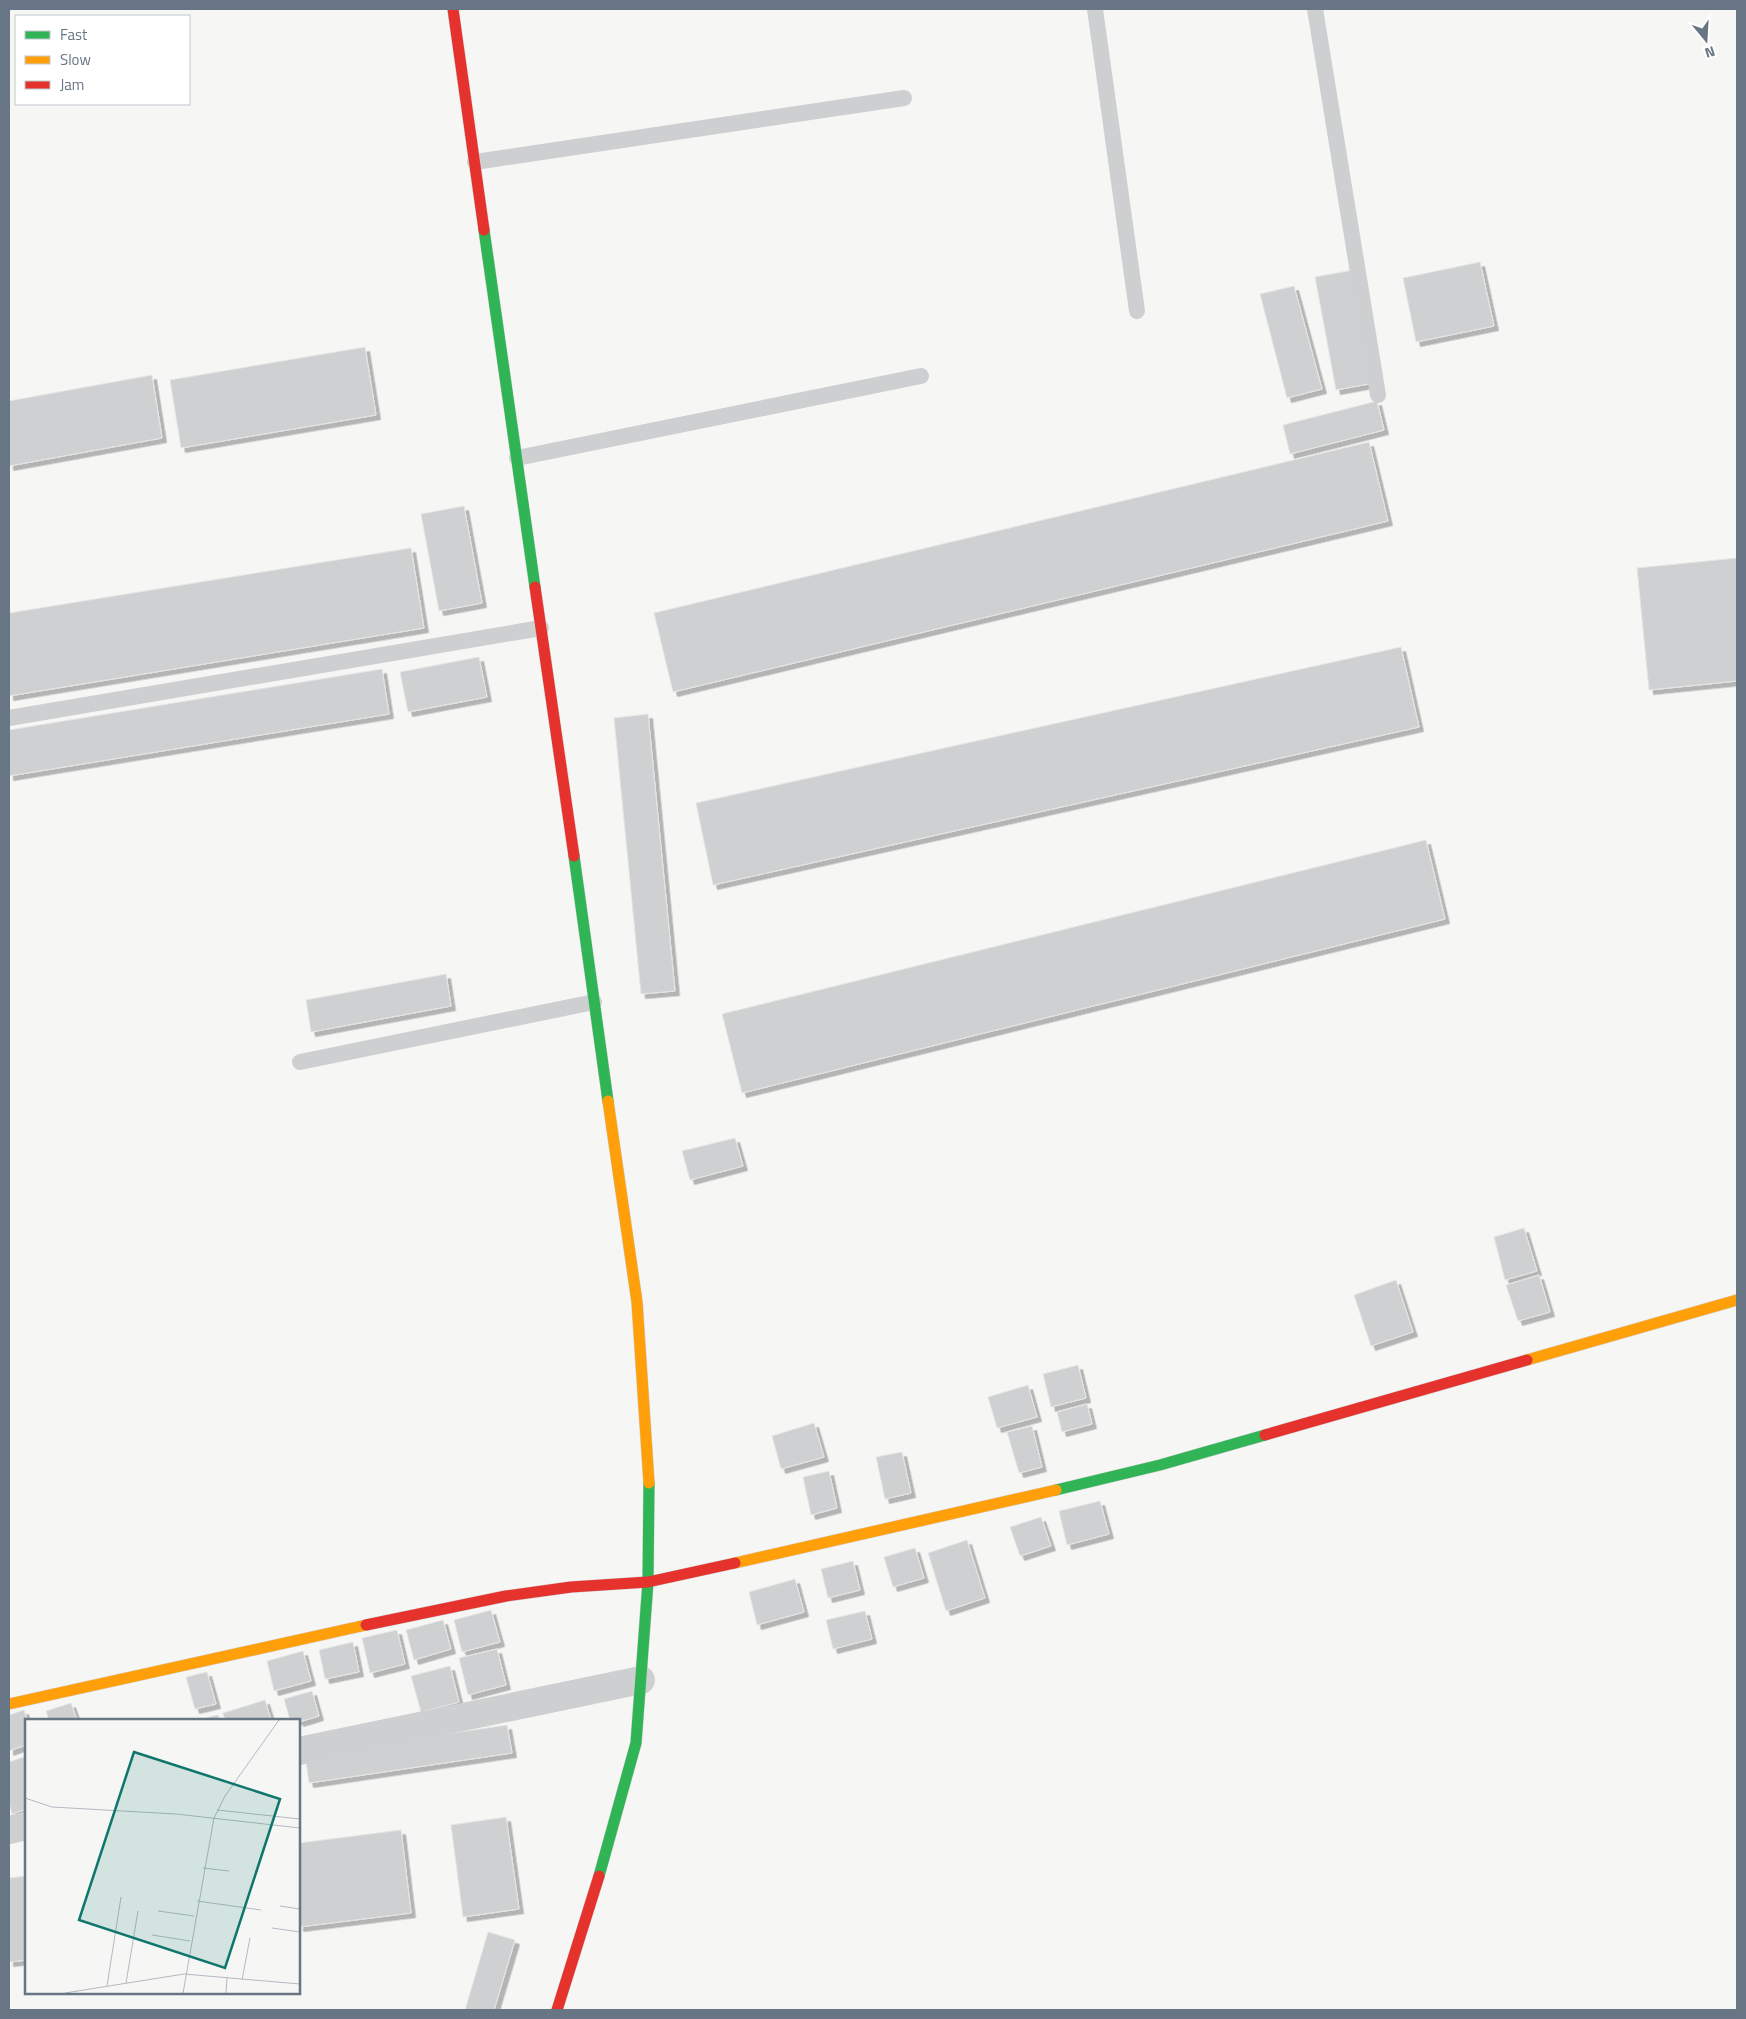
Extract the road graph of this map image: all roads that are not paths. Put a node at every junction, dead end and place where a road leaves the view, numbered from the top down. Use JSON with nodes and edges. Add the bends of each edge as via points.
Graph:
{"nodes":[{"id":1,"x":453,"y":9,"type":"edge"},
{"id":2,"x":1095,"y":9,"type":"edge"},
{"id":3,"x":1314,"y":9,"type":"edge"},
{"id":4,"x":904,"y":98,"type":"dead end"},
{"id":5,"x":475,"y":162,"type":"junction"},
{"id":6,"x":1137,"y":311,"type":"dead end"},
{"id":7,"x":921,"y":376,"type":"dead end"},
{"id":8,"x":1378,"y":395,"type":"dead end"},
{"id":9,"x":517,"y":458,"type":"junction"},
{"id":10,"x":541,"y":628,"type":"junction"},
{"id":11,"x":9,"y":718,"type":"edge"},
{"id":12,"x":594,"y":1002,"type":"junction"},
{"id":13,"x":300,"y":1062,"type":"dead end"},
{"id":14,"x":1737,"y":1300,"type":"edge"},
{"id":15,"x":648,"y":1582,"type":"junction"},
{"id":16,"x":641,"y":1680,"type":"junction"},
{"id":17,"x":9,"y":1704,"type":"edge"},
{"id":18,"x":300,"y":1751,"type":"edge"},
{"id":19,"x":25,"y":1826,"type":"edge"},
{"id":20,"x":9,"y":1830,"type":"edge"},
{"id":21,"x":557,"y":2010,"type":"edge"}],
"edges":[{"from":1,"to":5,"type":"street"},
{"from":2,"to":6,"type":"lane"},
{"from":3,"to":8,"type":"lane"},
{"from":4,"to":5,"type":"lane"},
{"from":5,"to":9,"type":"street"},
{"from":7,"to":9,"type":"lane"},
{"from":9,"to":10,"type":"street"},
{"from":10,"to":11,"type":"lane"},
{"from":10,"to":12,"type":"street"},
{"from":12,"to":13,"type":"lane"},
{"from":12,"to":15,"type":"street","via":[[636,1302],[650,1494]]},
{"from":14,"to":15,"type":"street","via":[[1160,1465]]},
{"from":15,"to":16,"type":"street"},
{"from":15,"to":17,"type":"street","via":[[571,1587],[478,1601]]},
{"from":16,"to":18,"type":"street"},
{"from":16,"to":21,"type":"street","via":[[636,1743]]},
{"from":19,"to":20,"type":"street"}]}
